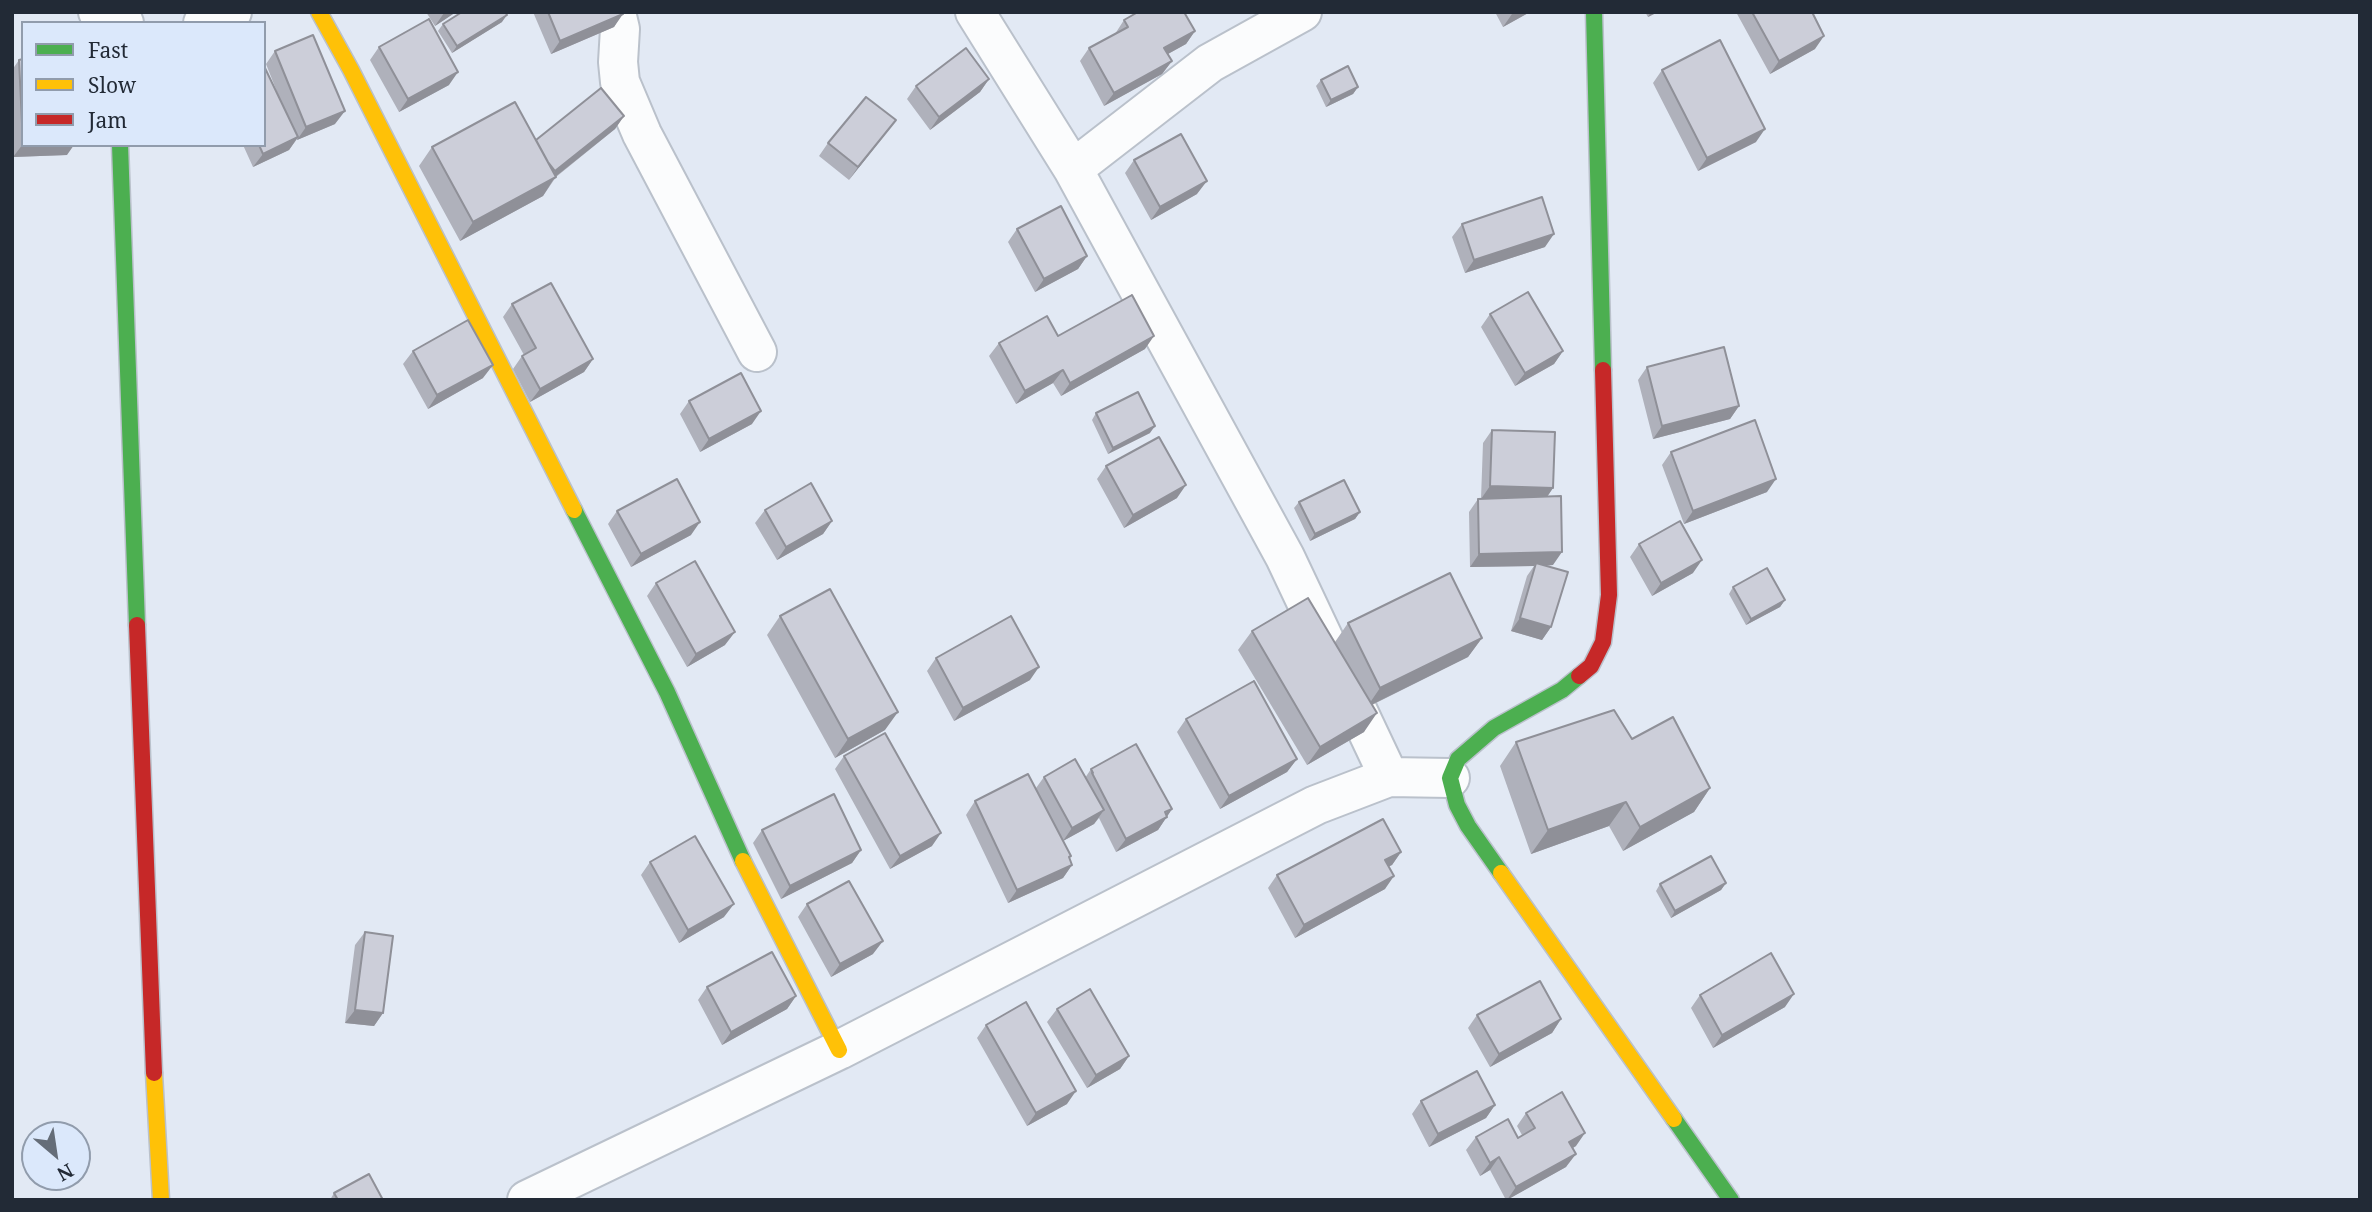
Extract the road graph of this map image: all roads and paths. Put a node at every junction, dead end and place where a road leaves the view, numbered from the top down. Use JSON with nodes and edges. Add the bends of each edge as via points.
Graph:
{"nodes":[{"id":1,"x":232,"y":12,"type":"edge"},
{"id":2,"x":318,"y":12,"type":"edge"},
{"id":3,"x":615,"y":12,"type":"edge"},
{"id":4,"x":975,"y":12,"type":"edge"},
{"id":5,"x":1301,"y":12,"type":"edge"},
{"id":6,"x":1594,"y":12,"type":"edge"},
{"id":7,"x":208,"y":21,"type":"edge"},
{"id":8,"x":120,"y":147,"type":"edge"},
{"id":9,"x":1073,"y":169,"type":"junction"},
{"id":10,"x":757,"y":352,"type":"dead end"},
{"id":11,"x":1389,"y":777,"type":"junction"},
{"id":12,"x":1450,"y":778,"type":"junction"},
{"id":13,"x":839,"y":1050,"type":"junction"},
{"id":14,"x":161,"y":1200,"type":"edge"},
{"id":15,"x":527,"y":1200,"type":"edge"},
{"id":16,"x":1731,"y":1200,"type":"edge"}],
"edges":[{"from":1,"to":7,"type":"street"},
{"from":2,"to":13,"type":"street","via":[[667,692],[746,867]]},
{"from":3,"to":10,"type":"street","via":[[620,29],[620,82],[642,134]]},
{"from":4,"to":9,"type":"street"},
{"from":5,"to":9,"type":"street","via":[[1210,63]]},
{"from":6,"to":12,"type":"street","via":[[1609,595],[1603,642],[1591,666],[1562,690],[1494,728],[1458,759]]},
{"from":8,"to":14,"type":"street"},
{"from":9,"to":11,"type":"street","via":[[1285,557]]},
{"from":11,"to":12,"type":"street"},
{"from":11,"to":13,"type":"street","via":[[1316,805]]},
{"from":12,"to":16,"type":"street","via":[[1468,826]]},
{"from":13,"to":15,"type":"street"}]}
